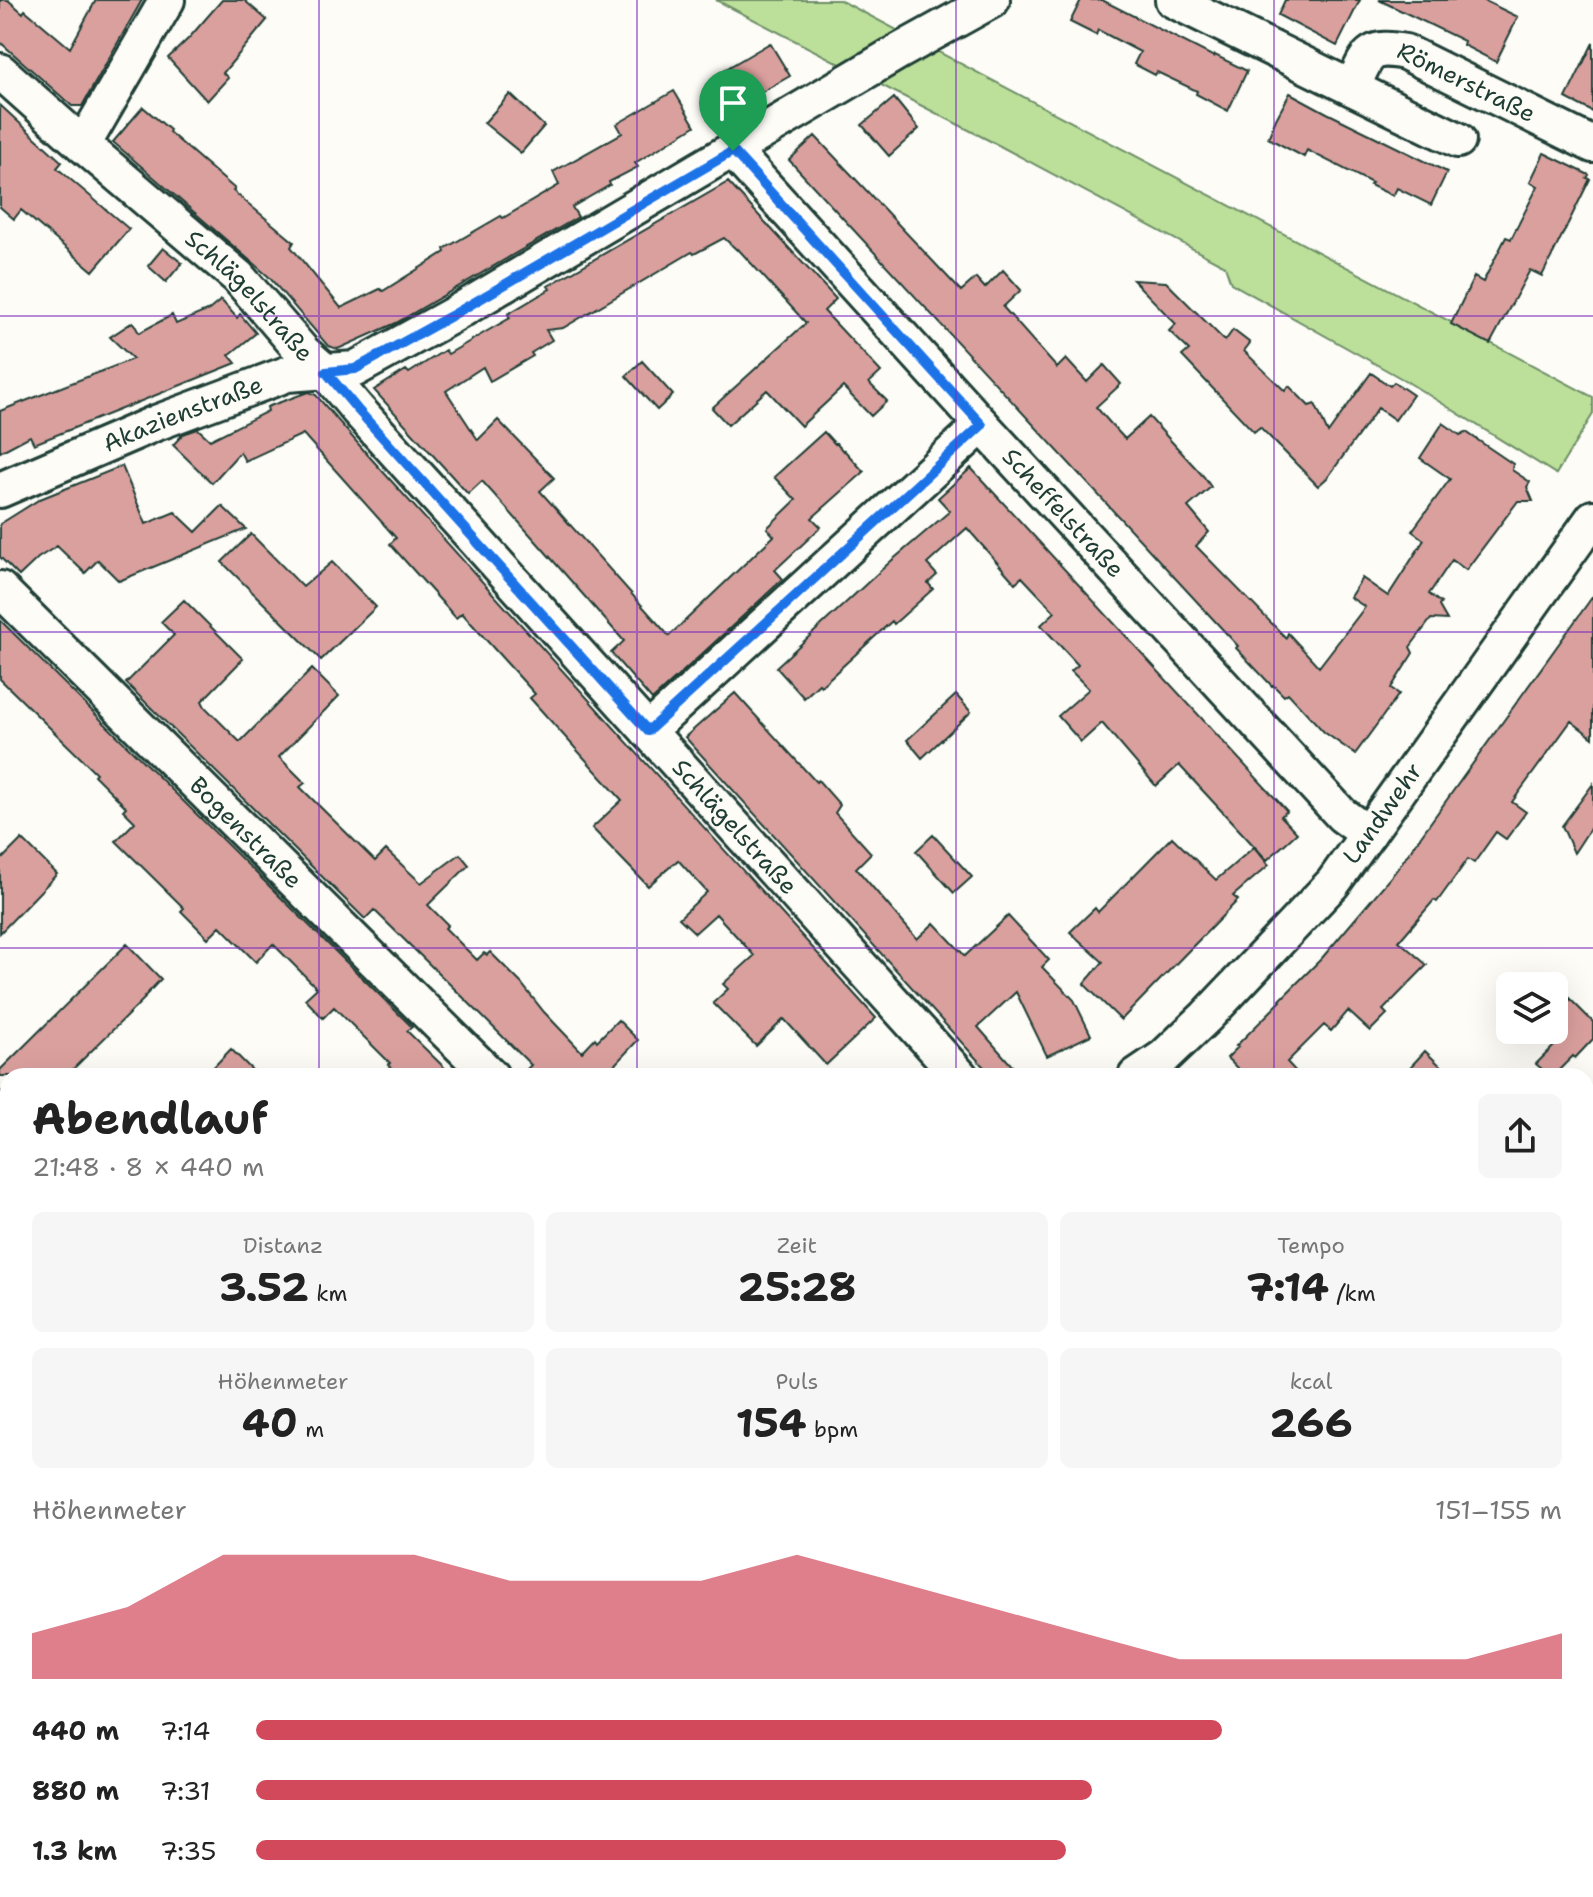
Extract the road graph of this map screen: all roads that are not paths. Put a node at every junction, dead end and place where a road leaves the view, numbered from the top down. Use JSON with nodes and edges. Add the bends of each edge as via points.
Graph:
{"nodes":[{"id":1,"x":167,"y":0,"type":"edge"},
{"id":2,"x":992,"y":0,"type":"edge"},
{"id":3,"x":1173,"y":0,"type":"edge"},
{"id":4,"x":0,"y":71,"type":"edge"},
{"id":5,"x":1352,"y":88,"type":"junction"},
{"id":6,"x":1458,"y":140,"type":"dead end"},
{"id":7,"x":83,"y":145,"type":"junction"},
{"id":8,"x":1593,"y":145,"type":"edge"},
{"id":9,"x":733,"y":151,"type":"junction"},
{"id":10,"x":326,"y":372,"type":"junction"},
{"id":11,"x":982,"y":425,"type":"junction"},
{"id":12,"x":0,"y":490,"type":"edge"},
{"id":13,"x":1593,"y":518,"type":"edge"},
{"id":14,"x":0,"y":589,"type":"edge"},
{"id":15,"x":648,"y":731,"type":"junction"},
{"id":16,"x":1368,"y":834,"type":"junction"},
{"id":17,"x":483,"y":1068,"type":"edge"},
{"id":18,"x":953,"y":1068,"type":"edge"},
{"id":19,"x":1148,"y":1068,"type":"edge"}],
"edges":[{"from":1,"to":7,"type":"street"},
{"from":2,"to":9,"type":"street","name":"Akazienstraße"},
{"from":3,"to":5,"type":"street","name":"Römerstraße"},
{"from":4,"to":7,"type":"street","name":"Schlägelstraße"},
{"from":5,"to":6,"type":"street","name":"Römerstraße"},
{"from":5,"to":8,"type":"street","name":"Römerstraße","via":[[1374,52],[1405,52]]},
{"from":7,"to":10,"type":"street","name":"Schlägelstraße","via":[[238,277]]},
{"from":9,"to":10,"type":"street","name":"Akazienstraße","via":[[355,369]]},
{"from":9,"to":11,"type":"street","name":"Scheffelstraße"},
{"from":10,"to":12,"type":"street","name":"Akazienstraße","via":[[287,374]]},
{"from":10,"to":15,"type":"street","name":"Schlägelstraße"},
{"from":11,"to":15,"type":"street"},
{"from":11,"to":16,"type":"street","name":"Scheffelstraße","via":[[1342,815]]},
{"from":13,"to":16,"type":"street","name":"Landwehr"},
{"from":14,"to":17,"type":"street","name":"Bogenstraße"},
{"from":15,"to":18,"type":"street","name":"Schlägelstraße"},
{"from":16,"to":19,"type":"street","name":"Landwehr","via":[[1314,905]]}]}
